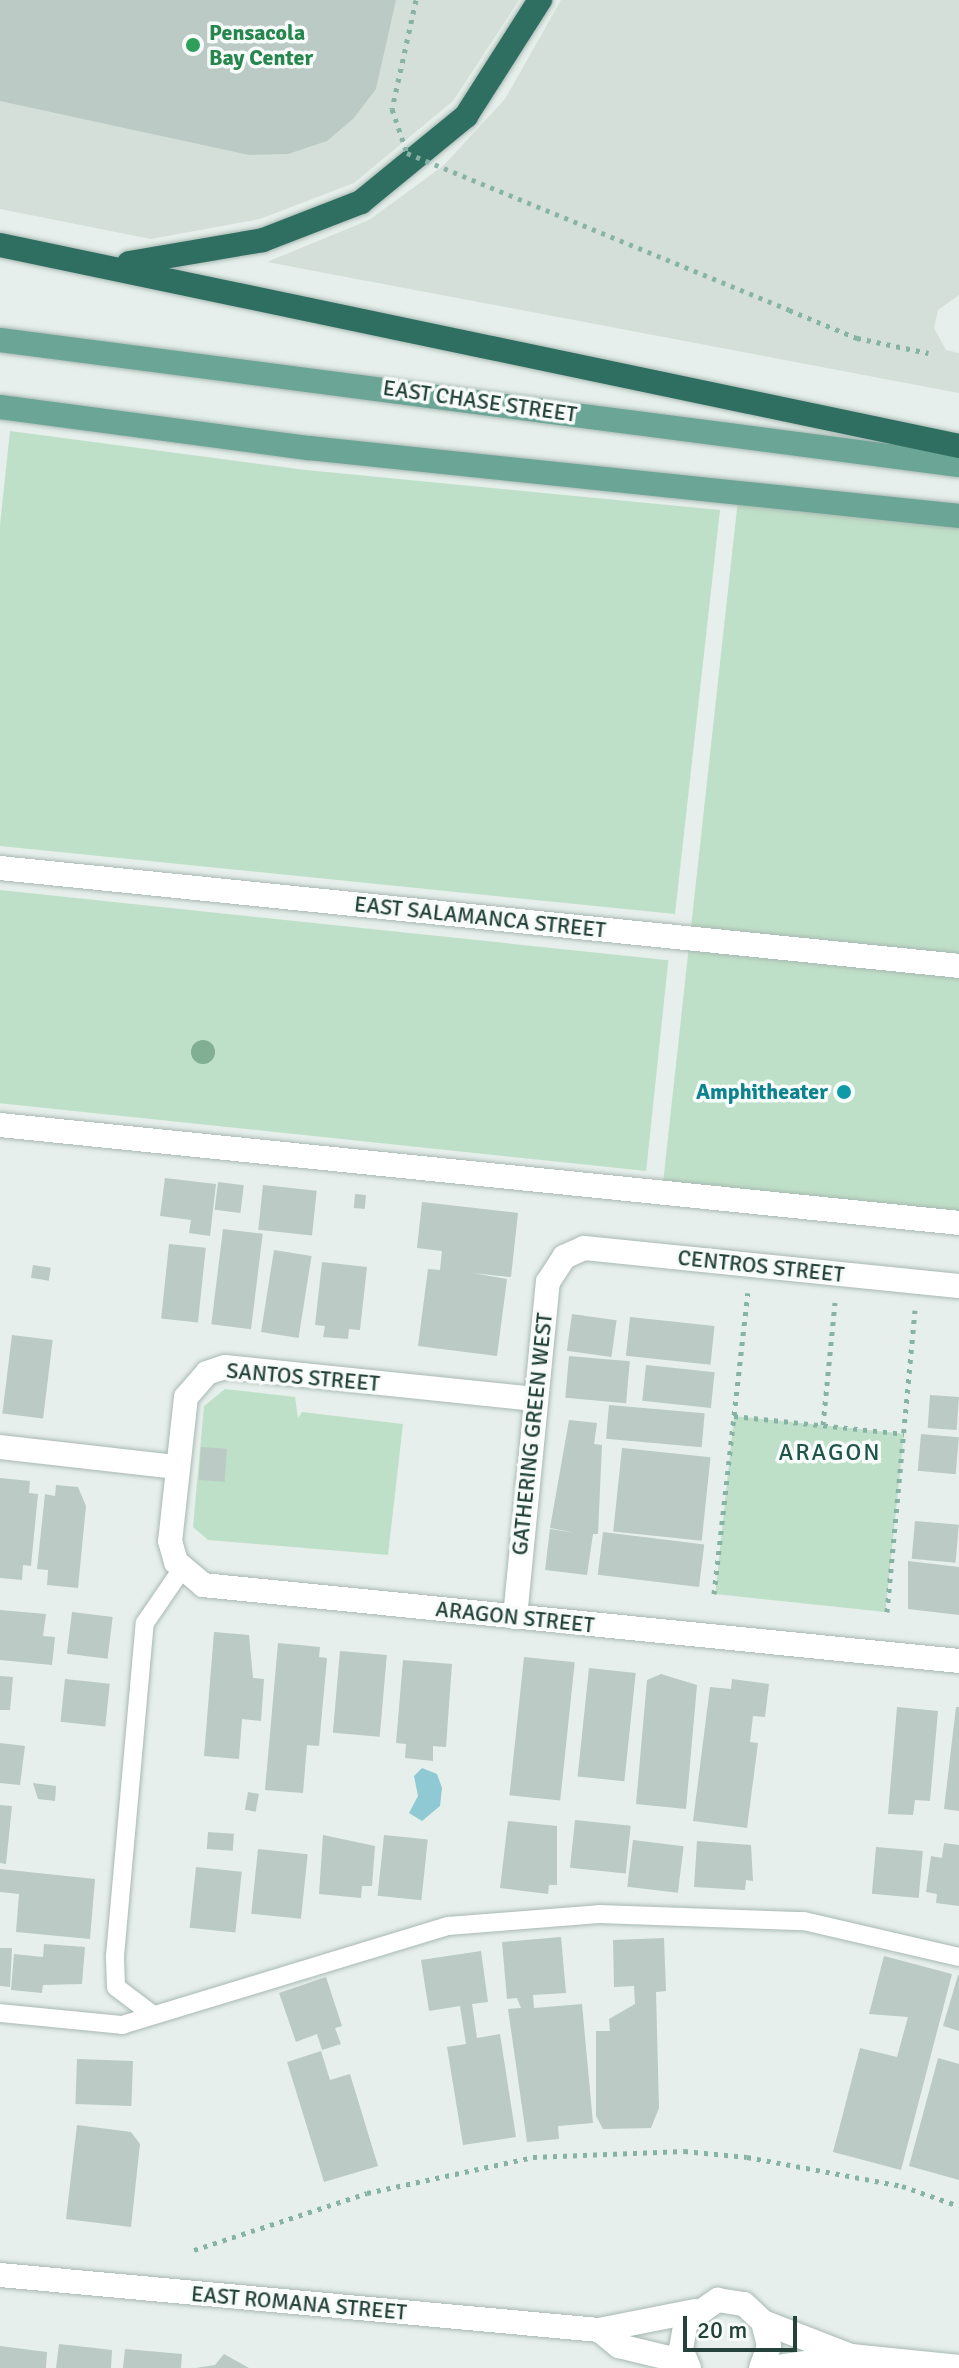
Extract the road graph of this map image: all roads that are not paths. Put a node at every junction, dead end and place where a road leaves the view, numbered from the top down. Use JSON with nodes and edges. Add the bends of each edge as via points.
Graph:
{"nodes":[{"id":1,"x":540,"y":0,"type":"edge"},
{"id":2,"x":10,"y":247,"type":"edge"},
{"id":3,"x":107,"y":266,"type":"junction"},
{"id":4,"x":0,"y":340,"type":"edge"},
{"id":5,"x":0,"y":407,"type":"edge"},
{"id":6,"x":959,"y":446,"type":"edge"},
{"id":7,"x":959,"y":465,"type":"edge"},
{"id":8,"x":959,"y":516,"type":"edge"},
{"id":9,"x":0,"y":868,"type":"edge"},
{"id":10,"x":959,"y":966,"type":"edge"},
{"id":11,"x":0,"y":1125,"type":"edge"},
{"id":12,"x":959,"y":1223,"type":"edge"},
{"id":13,"x":564,"y":1257,"type":"joint"},
{"id":14,"x":959,"y":1286,"type":"edge"},
{"id":15,"x":535,"y":1399,"type":"junction"},
{"id":16,"x":0,"y":1447,"type":"edge"},
{"id":17,"x":176,"y":1467,"type":"junction"},
{"id":18,"x":182,"y":1569,"type":"junction"},
{"id":19,"x":515,"y":1617,"type":"junction"},
{"id":20,"x":959,"y":1661,"type":"edge"},
{"id":21,"x":959,"y":1957,"type":"edge"},
{"id":22,"x":0,"y":2013,"type":"edge"},
{"id":23,"x":153,"y":2015,"type":"junction"},
{"id":24,"x":0,"y":2275,"type":"edge"},
{"id":25,"x":695,"y":2311,"type":"junction"},
{"id":26,"x":763,"y":2322,"type":"junction"},
{"id":27,"x":599,"y":2330,"type":"junction"},
{"id":28,"x":851,"y":2356,"type":"junction"},
{"id":29,"x":687,"y":2365,"type":"edge"},
{"id":30,"x":959,"y":2367,"type":"edge"},
{"id":31,"x":761,"y":2368,"type":"edge"},
{"id":32,"x":770,"y":2368,"type":"edge"}],
"edges":[{"from":1,"to":3,"type":"highway","via":[[466,116],[361,202],[263,240]]},
{"from":2,"to":3,"type":"highway"},
{"from":3,"to":6,"type":"highway"},
{"from":4,"to":7,"type":"main road","name":"EAST CHASE STREET"},
{"from":5,"to":8,"type":"main road","via":[[309,448]]},
{"from":9,"to":10,"type":"street","name":"EAST SALAMANCA STREET"},
{"from":11,"to":12,"type":"street"},
{"from":13,"to":14,"type":"street","name":"CENTROS STREET","via":[[584,1248]]},
{"from":13,"to":15,"type":"street","name":"GATHERING GREEN WEST","via":[[548,1282]]},
{"from":15,"to":17,"type":"street","name":"SANTOS STREET","via":[[225,1367],[196,1381],[186,1397]]},
{"from":15,"to":19,"type":"street","name":"GATHERING GREEN WEST"},
{"from":16,"to":17,"type":"street"},
{"from":17,"to":18,"type":"street","via":[[170,1541]]},
{"from":18,"to":19,"type":"street","name":"ARAGON STREET","via":[[203,1585]]},
{"from":18,"to":23,"type":"lane","via":[[145,1623],[115,1956],[116,1987]]},
{"from":19,"to":20,"type":"street","name":"ARAGON STREET"},
{"from":21,"to":23,"type":"lane","via":[[804,1921],[599,1914],[448,1926]]},
{"from":22,"to":23,"type":"lane","via":[[122,2025]]},
{"from":24,"to":27,"type":"street","name":"EAST ROMANA STREET"},
{"from":25,"to":26,"type":"street","name":"EAST ROMANA STREET","via":[[732,2300]]},
{"from":25,"to":27,"type":"street","name":"EAST ROMANA STREET"},
{"from":25,"to":29,"type":"street","via":[[682,2335]]},
{"from":26,"to":28,"type":"street"},
{"from":26,"to":31,"type":"street","via":[[769,2346]]},
{"from":27,"to":29,"type":"street","name":"EAST ROMANA STREET","via":[[619,2346]]},
{"from":28,"to":30,"type":"street"},
{"from":28,"to":32,"type":"street"}]}
